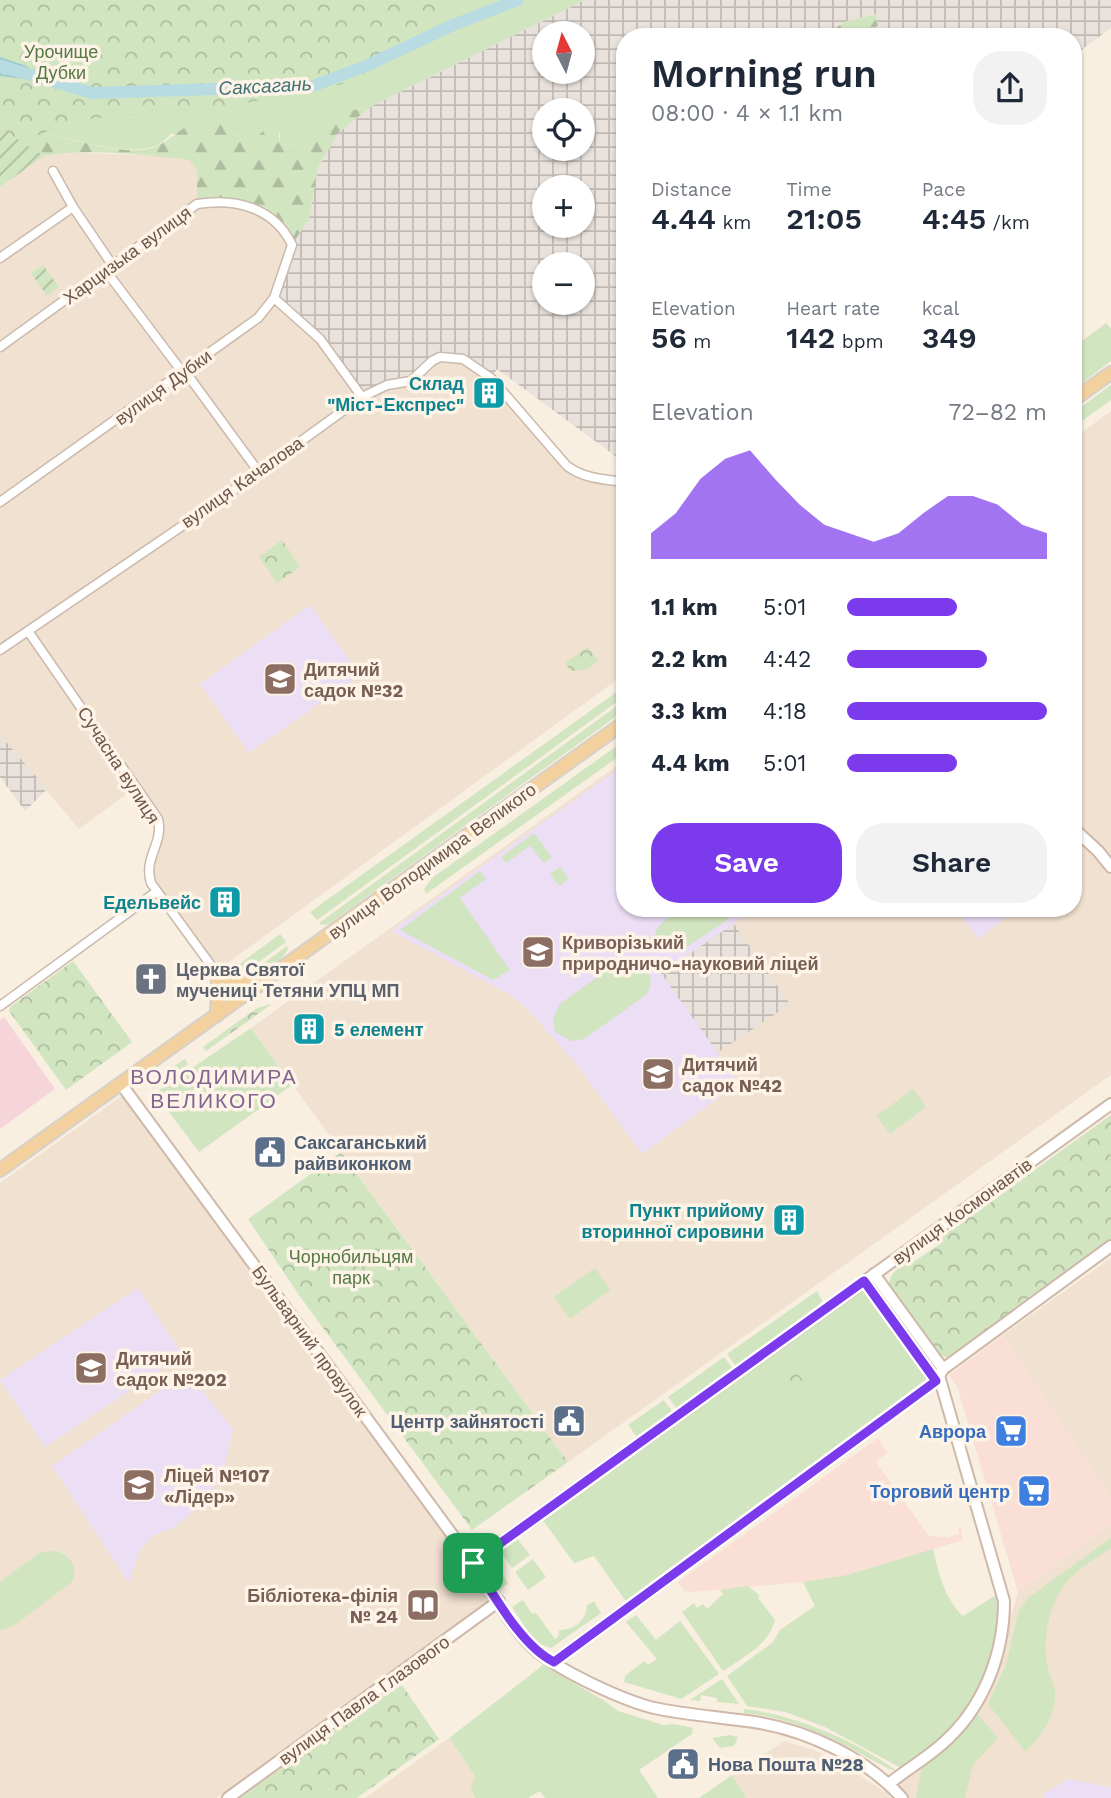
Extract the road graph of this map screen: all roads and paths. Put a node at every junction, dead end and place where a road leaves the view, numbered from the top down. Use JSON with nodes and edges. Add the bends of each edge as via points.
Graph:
{"nodes":[{"id":1,"x":53,"y":171,"type":"dead end"},
{"id":2,"x":73,"y":207,"type":"junction"},
{"id":3,"x":292,"y":245,"type":"joint"},
{"id":4,"x":0,"y":258,"type":"edge"},
{"id":5,"x":109,"y":268,"type":"junction"},
{"id":6,"x":274,"y":298,"type":"junction"},
{"id":7,"x":0,"y":347,"type":"edge"},
{"id":8,"x":183,"y":373,"type":"junction"},
{"id":9,"x":1111,"y":373,"type":"edge"},
{"id":10,"x":1082,"y":394,"type":"edge"},
{"id":11,"x":362,"y":397,"type":"junction"},
{"id":12,"x":258,"y":471,"type":"junction"},
{"id":13,"x":616,"y":481,"type":"edge"},
{"id":14,"x":0,"y":502,"type":"edge"},
{"id":15,"x":28,"y":631,"type":"junction"},
{"id":16,"x":0,"y":650,"type":"edge"},
{"id":17,"x":616,"y":728,"type":"edge"},
{"id":18,"x":1082,"y":836,"type":"edge"},
{"id":19,"x":1111,"y":867,"type":"edge"},
{"id":20,"x":156,"y":892,"type":"junction"},
{"id":21,"x":218,"y":975,"type":"junction"},
{"id":22,"x":258,"y":986,"type":"junction"},
{"id":23,"x":0,"y":1006,"type":"edge"},
{"id":24,"x":217,"y":1016,"type":"junction"},
{"id":25,"x":121,"y":1084,"type":"junction"},
{"id":26,"x":1111,"y":1104,"type":"edge"},
{"id":27,"x":0,"y":1170,"type":"edge"},
{"id":28,"x":1111,"y":1246,"type":"edge"},
{"id":29,"x":869,"y":1278,"type":"junction"},
{"id":30,"x":939,"y":1376,"type":"junction"},
{"id":31,"x":473,"y":1563,"type":"junction"},
{"id":32,"x":499,"y":1601,"type":"junction"},
{"id":33,"x":554,"y":1662,"type":"junction"},
{"id":34,"x":890,"y":1783,"type":"junction"},
{"id":35,"x":228,"y":1798,"type":"edge"},
{"id":36,"x":902,"y":1798,"type":"edge"}],
"edges":[{"from":1,"to":2,"type":"street"},
{"from":2,"to":4,"type":"street"},
{"from":2,"to":5,"type":"street"},
{"from":3,"to":5,"type":"street","name":"Харцизька вулиця","via":[[278,225],[260,211],[233,201],[211,202],[197,204]]},
{"from":3,"to":6,"type":"street","name":"вулиця Дубки"},
{"from":5,"to":7,"type":"street","name":"Харцизька вулиця"},
{"from":5,"to":8,"type":"street"},
{"from":6,"to":8,"type":"street","name":"вулиця Дубки","via":[[258,318]]},
{"from":6,"to":11,"type":"street","via":[[320,340]]},
{"from":8,"to":12,"type":"street"},
{"from":8,"to":14,"type":"street","name":"вулиця Дубки"},
{"from":9,"to":10,"type":"main road"},
{"from":11,"to":12,"type":"street","name":"вулиця Качалова"},
{"from":11,"to":13,"type":"street","name":"вулиця Качалова","via":[[387,385],[411,381],[440,357],[463,359],[491,378],[567,466],[588,478]]},
{"from":12,"to":15,"type":"street","name":"вулиця Качалова"},
{"from":15,"to":16,"type":"street","name":"вулиця Качалова"},
{"from":15,"to":20,"type":"street","name":"Сучасна вулиця","via":[[158,819],[159,836],[148,865]]},
{"from":17,"to":22,"type":"main road","name":"вулиця Володимира Великого"},
{"from":18,"to":19,"type":"street"},
{"from":20,"to":21,"type":"street","name":"Сучасна вулиця"},
{"from":20,"to":23,"type":"street"},
{"from":21,"to":22,"type":"main road"},
{"from":21,"to":24,"type":"main road"},
{"from":22,"to":24,"type":"main road","name":"вулиця Володимира Великого"},
{"from":24,"to":25,"type":"main road","name":"вулиця Володимира Великого"},
{"from":25,"to":27,"type":"main road","name":"вулиця Володимира Великого"},
{"from":25,"to":31,"type":"street","name":"Бульварний провулок"},
{"from":26,"to":29,"type":"street","name":"вулиця Космонавтів"},
{"from":28,"to":30,"type":"street"},
{"from":29,"to":30,"type":"street"},
{"from":29,"to":31,"type":"street","name":"вулиця Космонавтів"},
{"from":30,"to":33,"type":"street"},
{"from":30,"to":34,"type":"street","via":[[1004,1601],[1002,1631],[990,1678],[979,1699],[943,1743]]},
{"from":31,"to":32,"type":"street","name":"Бульварний провулок"},
{"from":32,"to":33,"type":"street","name":"Бульварний провулок","via":[[524,1638]]},
{"from":32,"to":35,"type":"street","name":"вулиця Павла Глазового"},
{"from":33,"to":34,"type":"street","name":"Бульварний провулок","via":[[624,1699],[650,1707],[783,1728],[841,1753]]},
{"from":34,"to":36,"type":"street","name":"Бульварний провулок"}]}
